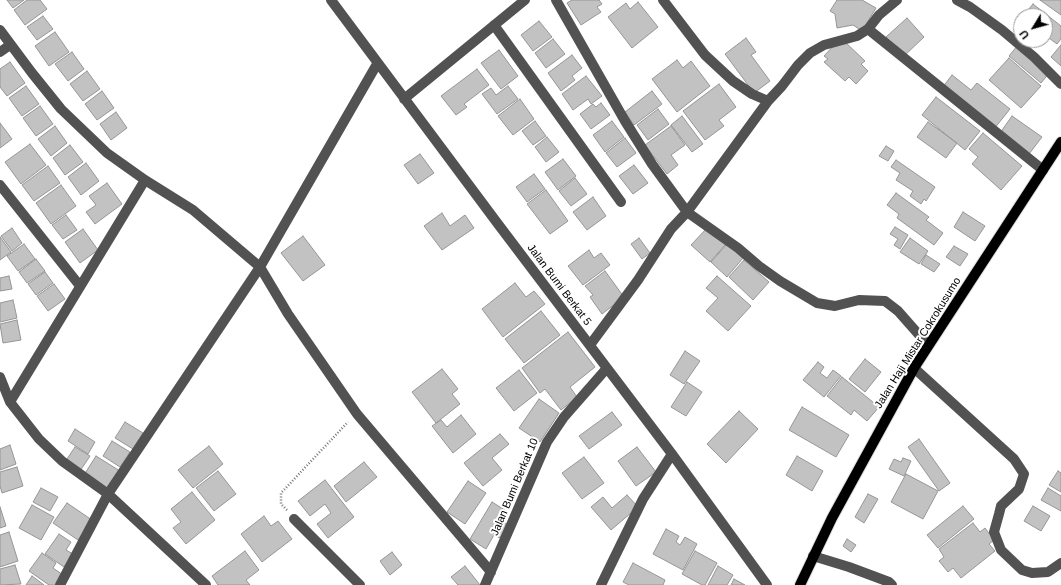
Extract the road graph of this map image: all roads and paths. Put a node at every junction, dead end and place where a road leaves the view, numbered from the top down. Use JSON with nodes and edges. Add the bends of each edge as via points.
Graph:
{"nodes":[{"id":1,"x":331,"y":0,"type":"edge"},
{"id":2,"x":525,"y":0,"type":"edge"},
{"id":3,"x":556,"y":0,"type":"edge"},
{"id":4,"x":663,"y":0,"type":"edge"},
{"id":5,"x":897,"y":0,"type":"edge"},
{"id":6,"x":957,"y":0,"type":"edge"},
{"id":7,"x":494,"y":25,"type":"junction"},
{"id":8,"x":868,"y":29,"type":"junction"},
{"id":9,"x":0,"y":30,"type":"edge"},
{"id":10,"x":10,"y":45,"type":"junction"},
{"id":11,"x":0,"y":52,"type":"edge"},
{"id":12,"x":377,"y":64,"type":"junction"},
{"id":13,"x":1061,"y":84,"type":"edge"},
{"id":14,"x":404,"y":99,"type":"junction"},
{"id":15,"x":768,"y":101,"type":"junction"},
{"id":16,"x":1061,"y":142,"type":"edge"},
{"id":17,"x":1043,"y":170,"type":"junction"},
{"id":18,"x":145,"y":180,"type":"junction"},
{"id":19,"x":0,"y":185,"type":"edge"},
{"id":20,"x":621,"y":202,"type":"dead end"},
{"id":21,"x":687,"y":212,"type":"junction"},
{"id":22,"x":260,"y":266,"type":"junction"},
{"id":23,"x":80,"y":286,"type":"junction"},
{"id":24,"x":928,"y":345,"type":"junction"},
{"id":25,"x":590,"y":346,"type":"junction"},
{"id":26,"x":607,"y":368,"type":"junction"},
{"id":27,"x":914,"y":368,"type":"junction"},
{"id":28,"x":0,"y":377,"type":"edge"},
{"id":29,"x":10,"y":402,"type":"junction"},
{"id":30,"x":357,"y":414,"type":"junction"},
{"id":31,"x":672,"y":454,"type":"junction"},
{"id":32,"x":108,"y":494,"type":"junction"},
{"id":33,"x":294,"y":520,"type":"joint"},
{"id":34,"x":813,"y":556,"type":"junction"},
{"id":35,"x":1061,"y":563,"type":"edge"},
{"id":36,"x":491,"y":572,"type":"junction"},
{"id":37,"x":60,"y":585,"type":"edge"},
{"id":38,"x":206,"y":585,"type":"edge"},
{"id":39,"x":360,"y":585,"type":"edge"},
{"id":40,"x":485,"y":585,"type":"edge"},
{"id":41,"x":601,"y":585,"type":"edge"},
{"id":42,"x":767,"y":585,"type":"edge"},
{"id":43,"x":800,"y":585,"type":"edge"},
{"id":44,"x":892,"y":585,"type":"edge"}],
"edges":[{"from":1,"to":12,"type":"street","name":"Jalan Bumi Berkat 5"},
{"from":2,"to":7,"type":"street"},
{"from":3,"to":21,"type":"street","via":[[652,164]]},
{"from":4,"to":15,"type":"street","via":[[705,55],[733,82]]},
{"from":5,"to":8,"type":"street","via":[[879,15]]},
{"from":6,"to":13,"type":"street","via":[[1002,30]]},
{"from":7,"to":14,"type":"street"},
{"from":7,"to":20,"type":"street"},
{"from":8,"to":15,"type":"street","via":[[857,36],[824,45],[810,53]]},
{"from":8,"to":17,"type":"street"},
{"from":9,"to":10,"type":"street"},
{"from":10,"to":11,"type":"street"},
{"from":10,"to":18,"type":"street","via":[[61,108],[107,153]]},
{"from":12,"to":14,"type":"street","name":"Jalan Bumi Berkat 5"},
{"from":12,"to":22,"type":"street"},
{"from":14,"to":25,"type":"street","name":"Jalan Bumi Berkat 5"},
{"from":15,"to":21,"type":"street"},
{"from":16,"to":17,"type":"main road","name":"Jalan Haji Mistar Cokrokusumo"},
{"from":17,"to":24,"type":"main road","name":"Jalan Haji Mistar Cokrokusumo"},
{"from":18,"to":22,"type":"street","via":[[192,210]]},
{"from":18,"to":23,"type":"street"},
{"from":19,"to":23,"type":"street"},
{"from":21,"to":24,"type":"street","via":[[780,281],[817,302],[835,306],[859,300],[886,301]]},
{"from":21,"to":25,"type":"street","via":[[671,229]]},
{"from":22,"to":30,"type":"street","via":[[288,314]]},
{"from":22,"to":32,"type":"street"},
{"from":23,"to":29,"type":"street"},
{"from":24,"to":27,"type":"main road","name":"Jalan Haji Mistar Cokrokusumo"},
{"from":25,"to":26,"type":"street","name":"Jalan Bumi Berkat 5"},
{"from":26,"to":31,"type":"street","name":"Jalan Bumi Berkat 5"},
{"from":26,"to":36,"type":"street","name":"Jalan Bumi Berkat 10","via":[[564,417],[547,442]]},
{"from":27,"to":34,"type":"main road","name":"Jalan Haji Mistar Cokrokusumo"},
{"from":27,"to":35,"type":"street","via":[[1014,459],[1024,474],[1019,489],[1002,506],[999,514],[994,532],[1001,550],[1022,570],[1032,573],[1048,572]]},
{"from":28,"to":29,"type":"street"},
{"from":29,"to":32,"type":"street","via":[[39,439],[62,461]]},
{"from":30,"to":33,"type":"path","via":[[281,493],[282,504]]},
{"from":30,"to":36,"type":"street"},
{"from":31,"to":41,"type":"street","via":[[642,499]]},
{"from":31,"to":42,"type":"street","name":"Jalan Bumi Berkat 5"},
{"from":32,"to":37,"type":"street"},
{"from":32,"to":38,"type":"street"},
{"from":33,"to":39,"type":"street"},
{"from":34,"to":43,"type":"main road","name":"Jalan Haji Mistar Cokrokusumo"},
{"from":34,"to":44,"type":"street","via":[[849,566]]},
{"from":36,"to":40,"type":"street","name":"Jalan Bumi Berkat 10"}]}
